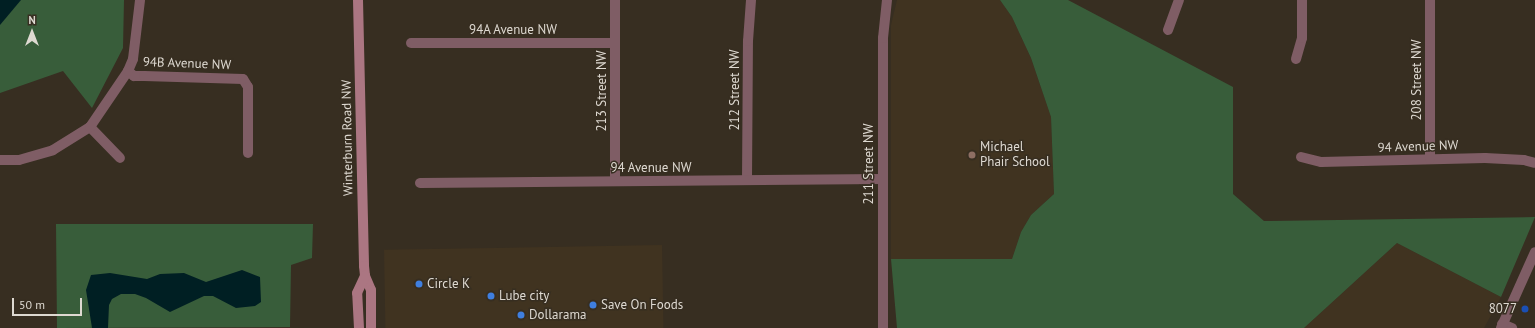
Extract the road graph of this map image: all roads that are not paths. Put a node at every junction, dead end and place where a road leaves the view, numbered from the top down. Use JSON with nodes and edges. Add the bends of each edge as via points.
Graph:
{"nodes":[{"id":1,"x":140,"y":0,"type":"edge"},
{"id":2,"x":358,"y":0,"type":"edge"},
{"id":3,"x":615,"y":0,"type":"edge"},
{"id":4,"x":751,"y":0,"type":"edge"},
{"id":5,"x":888,"y":0,"type":"edge"},
{"id":6,"x":1179,"y":0,"type":"edge"},
{"id":7,"x":1302,"y":0,"type":"edge"},
{"id":8,"x":1430,"y":0,"type":"edge"},
{"id":9,"x":1168,"y":30,"type":"dead end"},
{"id":10,"x":411,"y":43,"type":"dead end"},
{"id":11,"x":615,"y":43,"type":"junction"},
{"id":12,"x":1296,"y":59,"type":"dead end"},
{"id":13,"x":128,"y":71,"type":"junction"},
{"id":14,"x":90,"y":127,"type":"junction"},
{"id":15,"x":248,"y":153,"type":"dead end"},
{"id":16,"x":1301,"y":157,"type":"dead end"},
{"id":17,"x":120,"y":158,"type":"dead end"},
{"id":18,"x":1430,"y":159,"type":"junction"},
{"id":19,"x":0,"y":160,"type":"edge"},
{"id":20,"x":1535,"y":163,"type":"edge"},
{"id":21,"x":882,"y":179,"type":"junction"},
{"id":22,"x":747,"y":180,"type":"junction"},
{"id":23,"x":615,"y":181,"type":"junction"},
{"id":24,"x":420,"y":183,"type":"dead end"},
{"id":25,"x":1535,"y":252,"type":"edge"},
{"id":26,"x":365,"y":276,"type":"junction"},
{"id":27,"x":1501,"y":326,"type":"edge"},
{"id":28,"x":359,"y":328,"type":"edge"},
{"id":29,"x":371,"y":328,"type":"edge"},
{"id":30,"x":883,"y":328,"type":"edge"},
{"id":31,"x":1512,"y":328,"type":"edge"}],
"edges":[{"from":1,"to":13,"type":"street","via":[[133,59]]},
{"from":2,"to":26,"type":"main road","name":"Winterburn Road NW"},
{"from":3,"to":11,"type":"street","name":"213 Street NW"},
{"from":4,"to":22,"type":"street","name":"212 Street NW","via":[[748,41]]},
{"from":5,"to":21,"type":"street","name":"211 Street NW","via":[[883,38]]},
{"from":6,"to":9,"type":"street"},
{"from":7,"to":12,"type":"street","via":[[1302,38]]},
{"from":8,"to":18,"type":"street","name":"208 Street NW"},
{"from":10,"to":11,"type":"street","name":"94A Avenue NW"},
{"from":11,"to":23,"type":"street","name":"213 Street NW"},
{"from":13,"to":14,"type":"street"},
{"from":13,"to":15,"type":"street","name":"94B Avenue NW","via":[[134,76],[246,81]]},
{"from":14,"to":17,"type":"street"},
{"from":14,"to":19,"type":"street","via":[[53,150],[18,160]]},
{"from":16,"to":18,"type":"street","name":"94 Avenue NW","via":[[1321,162]]},
{"from":18,"to":20,"type":"street","name":"94 Avenue NW","via":[[1485,158]]},
{"from":21,"to":22,"type":"street","name":"94 Avenue NW"},
{"from":21,"to":30,"type":"street","name":"211 Street NW"},
{"from":22,"to":23,"type":"street","name":"94 Avenue NW"},
{"from":23,"to":24,"type":"street","name":"94 Avenue NW"},
{"from":25,"to":27,"type":"street"},
{"from":26,"to":28,"type":"main road","name":"Winterburn Road NW","via":[[357,293]]},
{"from":26,"to":29,"type":"main road","name":"Winterburn Road NW","via":[[371,290]]},
{"from":27,"to":31,"type":"street"}]}
